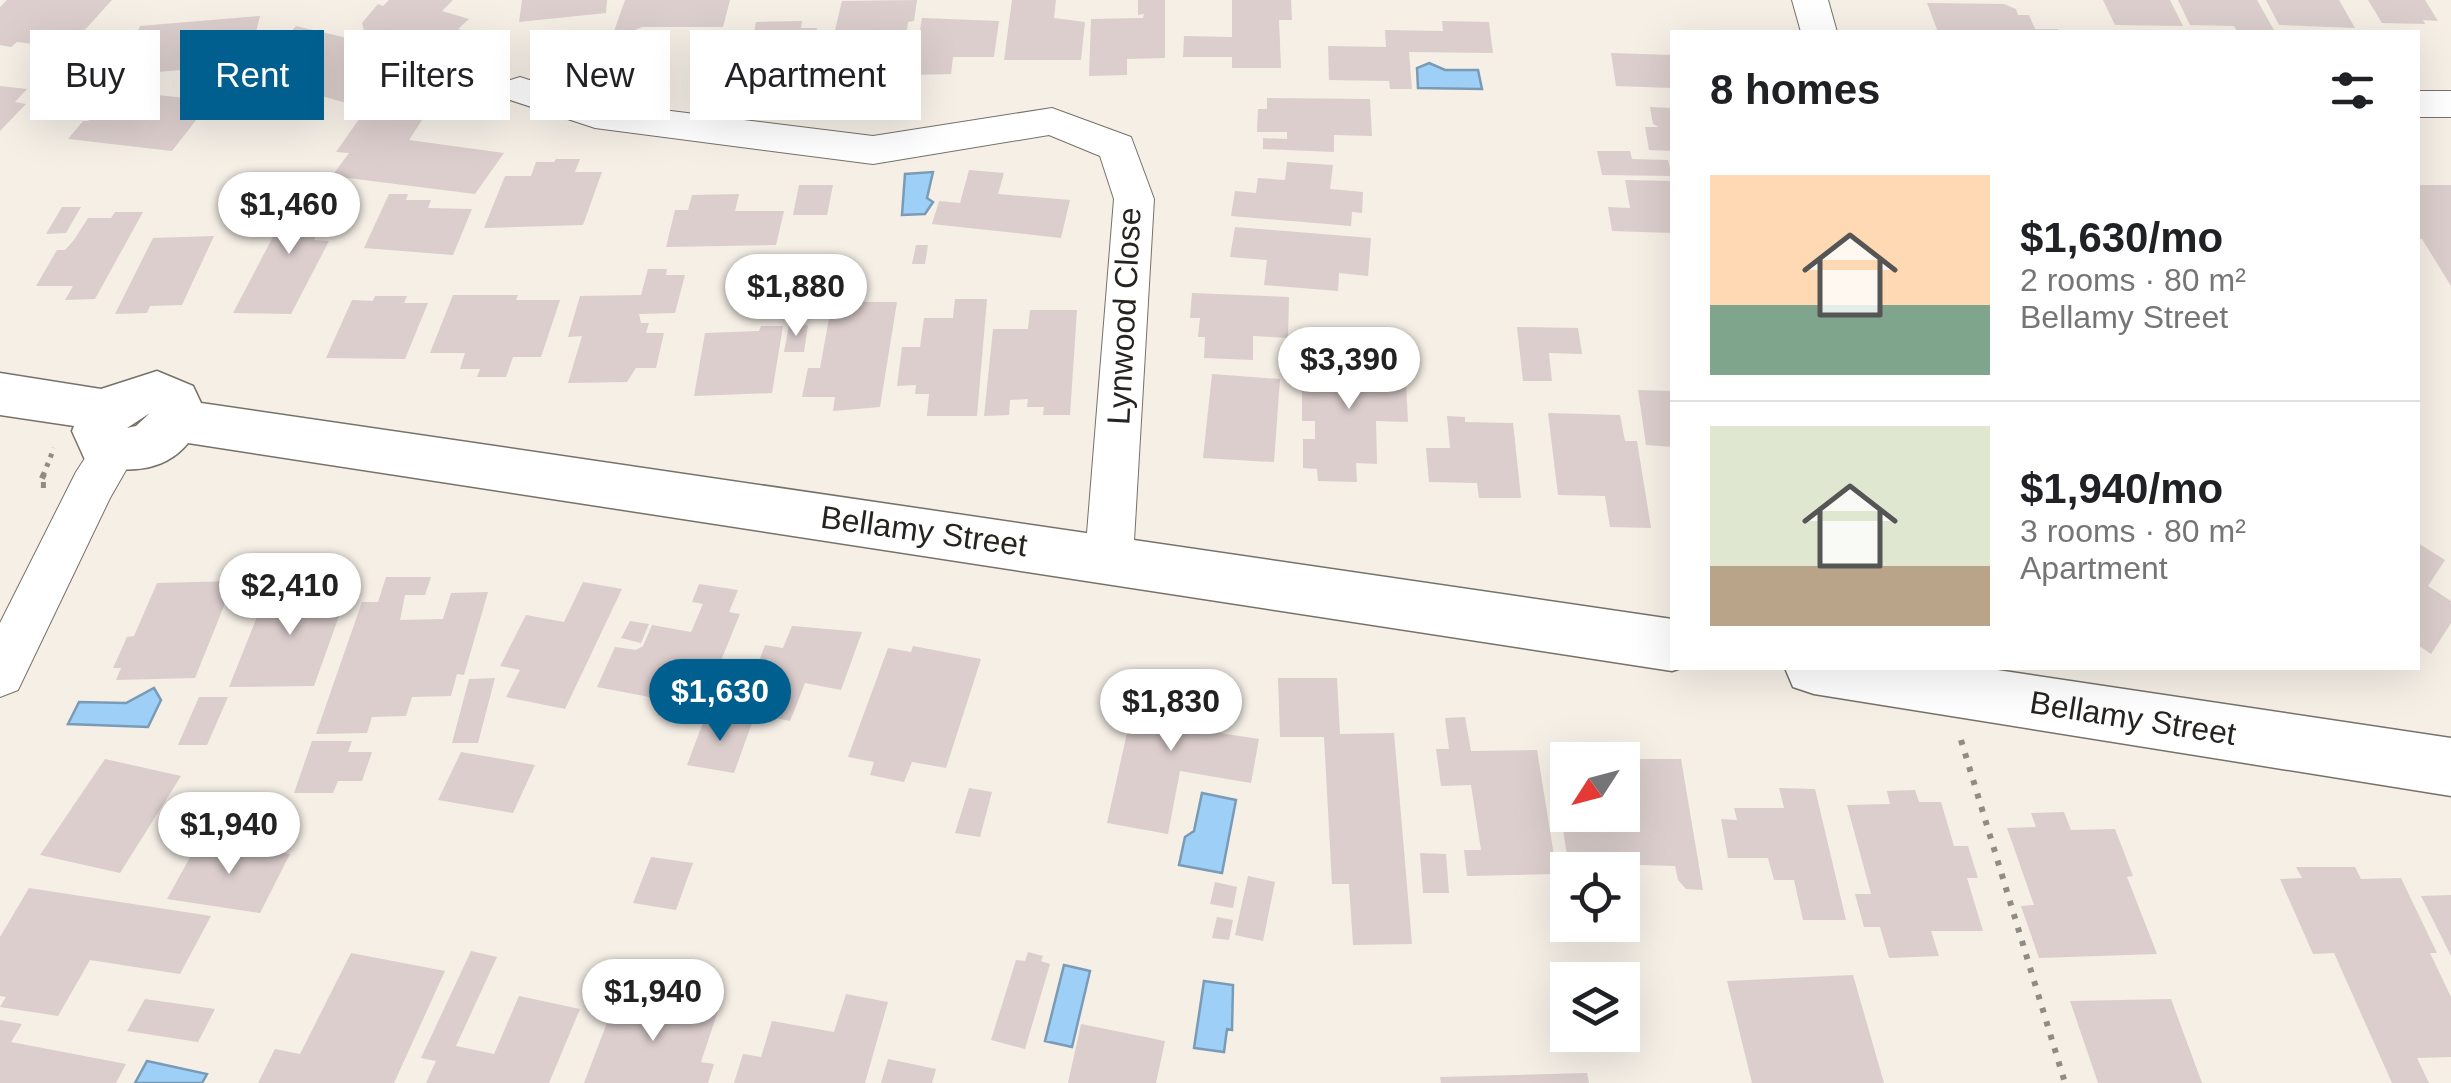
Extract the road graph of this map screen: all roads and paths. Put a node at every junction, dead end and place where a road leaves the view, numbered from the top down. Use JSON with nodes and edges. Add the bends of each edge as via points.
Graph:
{"nodes":[{"id":1,"x":1810,"y":0,"type":"edge"},
{"id":2,"x":1818,"y":30,"type":"edge"},
{"id":3,"x":520,"y":90,"type":"dead end"},
{"id":4,"x":2420,"y":104,"type":"edge"},
{"id":5,"x":2451,"y":104,"type":"edge"},
{"id":6,"x":0,"y":394,"type":"edge"},
{"id":7,"x":51,"y":440,"type":"dead end"},
{"id":8,"x":105,"y":449,"type":"junction"},
{"id":9,"x":1109,"y":558,"type":"junction"},
{"id":10,"x":1670,"y":646,"type":"edge"},
{"id":11,"x":1838,"y":670,"type":"edge"},
{"id":12,"x":0,"y":674,"type":"edge"},
{"id":13,"x":2009,"y":684,"type":"edge"},
{"id":14,"x":1959,"y":733,"type":"dead end"},
{"id":15,"x":2451,"y":767,"type":"edge"},
{"id":16,"x":2065,"y":1083,"type":"edge"}],
"edges":[{"from":1,"to":2,"type":"street"},
{"from":3,"to":9,"type":"street","name":"Lynwood Close","via":[[595,115],[873,150],[1052,121],[1117,147],[1134,199]]},
{"from":4,"to":5,"type":"street"},
{"from":6,"to":8,"type":"street"},
{"from":7,"to":8,"type":"path","via":[[55,446],[39,485]]},
{"from":8,"to":9,"type":"street","name":"Bellamy Street","via":[[132,396],[158,392],[174,402],[175,420]]},
{"from":8,"to":12,"type":"street"},
{"from":9,"to":10,"type":"street","name":"Bellamy Street"},
{"from":11,"to":13,"type":"street","name":"Bellamy Street"},
{"from":13,"to":15,"type":"street","name":"Bellamy Street"},
{"from":14,"to":16,"type":"path"}]}
